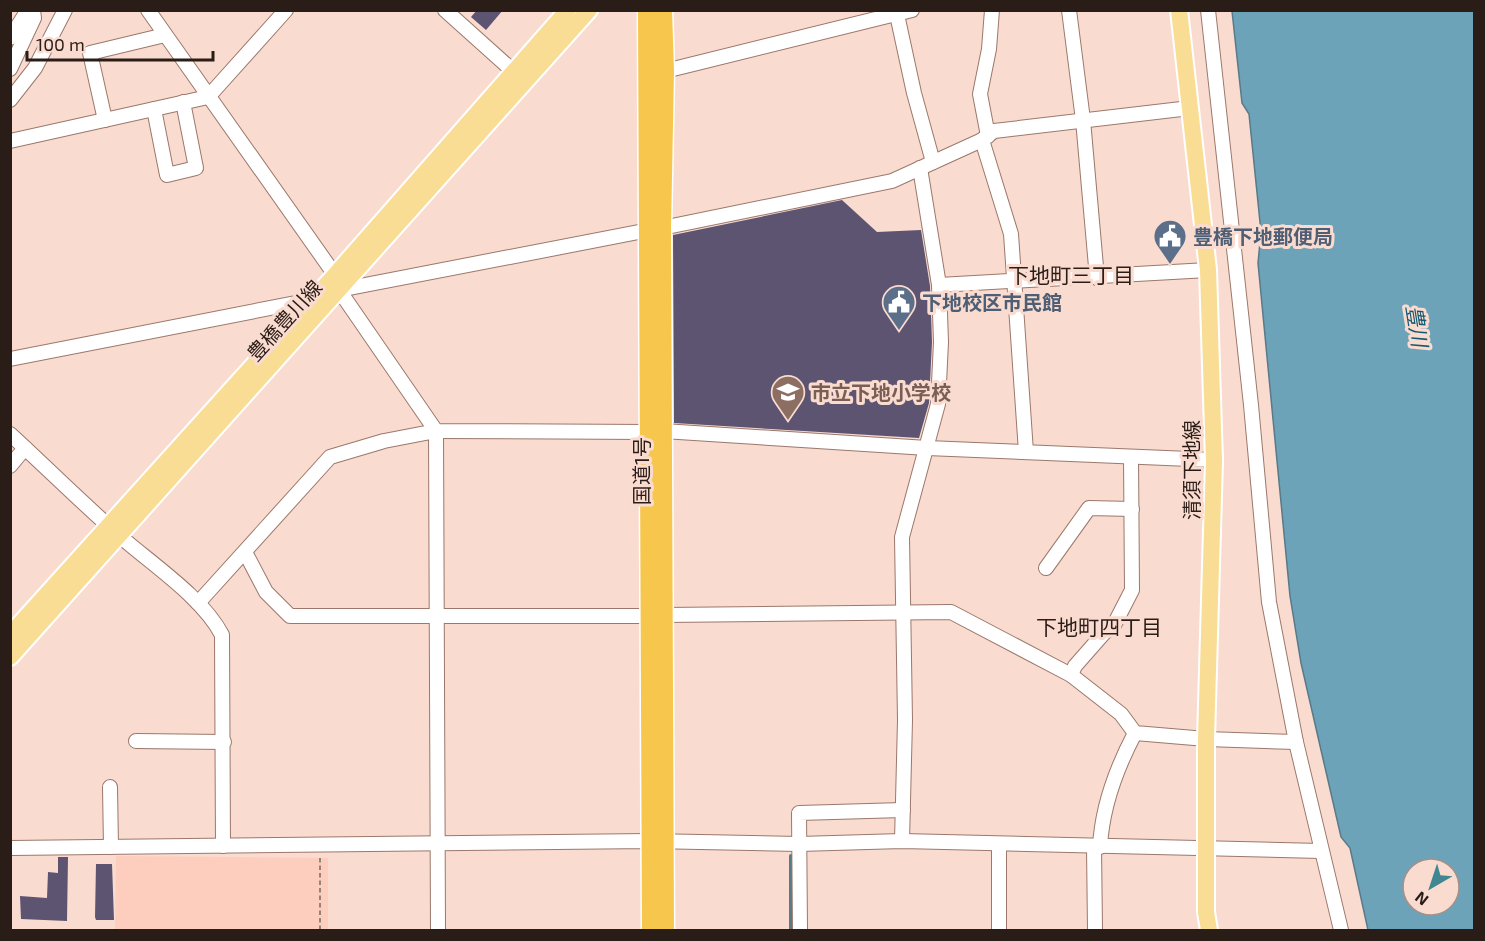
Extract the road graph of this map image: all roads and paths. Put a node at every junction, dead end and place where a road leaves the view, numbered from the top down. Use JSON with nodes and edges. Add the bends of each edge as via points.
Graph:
{"nodes":[{"id":1,"x":28,"y":10,"type":"edge"},
{"id":2,"x":33,"y":10,"type":"edge"},
{"id":3,"x":65,"y":10,"type":"edge"},
{"id":4,"x":148,"y":10,"type":"edge"},
{"id":5,"x":286,"y":10,"type":"edge"},
{"id":6,"x":445,"y":10,"type":"edge"},
{"id":7,"x":568,"y":10,"type":"edge"},
{"id":8,"x":589,"y":10,"type":"edge"},
{"id":9,"x":647,"y":10,"type":"edge"},
{"id":10,"x":663,"y":10,"type":"edge"},
{"id":11,"x":912,"y":10,"type":"edge"},
{"id":12,"x":992,"y":10,"type":"edge"},
{"id":13,"x":1069,"y":10,"type":"edge"},
{"id":14,"x":1179,"y":10,"type":"edge"},
{"id":15,"x":1208,"y":10,"type":"edge"},
{"id":16,"x":897,"y":12,"type":"edge"},
{"id":17,"x":165,"y":34,"type":"junction"},
{"id":18,"x":10,"y":38,"type":"edge"},
{"id":19,"x":10,"y":69,"type":"edge"},
{"id":20,"x":513,"y":71,"type":"junction"},
{"id":21,"x":665,"y":71,"type":"junction"},
{"id":22,"x":208,"y":97,"type":"junction"},
{"id":23,"x":10,"y":100,"type":"edge"},
{"id":24,"x":183,"y":102,"type":"junction"},
{"id":25,"x":1190,"y":108,"type":"junction"},
{"id":26,"x":154,"y":109,"type":"junction"},
{"id":27,"x":105,"y":120,"type":"junction"},
{"id":28,"x":1083,"y":120,"type":"junction"},
{"id":29,"x":985,"y":138,"type":"junction"},
{"id":30,"x":10,"y":141,"type":"edge"},
{"id":31,"x":933,"y":162,"type":"junction"},
{"id":32,"x":920,"y":168,"type":"junction"},
{"id":33,"x":656,"y":229,"type":"junction"},
{"id":34,"x":1208,"y":270,"type":"junction"},
{"id":35,"x":1097,"y":278,"type":"junction"},
{"id":36,"x":1015,"y":280,"type":"junction"},
{"id":37,"x":337,"y":282,"type":"junction"},
{"id":38,"x":939,"y":285,"type":"junction"},
{"id":39,"x":311,"y":300,"type":"junction"},
{"id":40,"x":10,"y":359,"type":"edge"},
{"id":41,"x":436,"y":431,"type":"junction"},
{"id":42,"x":656,"y":431,"type":"junction"},
{"id":43,"x":10,"y":434,"type":"edge"},
{"id":44,"x":26,"y":448,"type":"junction"},
{"id":45,"x":927,"y":448,"type":"junction"},
{"id":46,"x":1026,"y":452,"type":"junction"},
{"id":47,"x":1131,"y":457,"type":"junction"},
{"id":48,"x":1214,"y":460,"type":"junction"},
{"id":49,"x":10,"y":466,"type":"edge"},
{"id":50,"x":1132,"y":509,"type":"junction"},
{"id":51,"x":114,"y":530,"type":"junction"},
{"id":52,"x":245,"y":552,"type":"junction"},
{"id":53,"x":1046,"y":568,"type":"dead end"},
{"id":54,"x":198,"y":603,"type":"junction"},
{"id":55,"x":903,"y":614,"type":"junction"},
{"id":56,"x":437,"y":616,"type":"junction"},
{"id":57,"x":657,"y":616,"type":"junction"},
{"id":58,"x":10,"y":635,"type":"edge"},
{"id":59,"x":10,"y":657,"type":"edge"},
{"id":60,"x":1071,"y":675,"type":"junction"},
{"id":61,"x":1134,"y":733,"type":"junction"},
{"id":62,"x":1206,"y":739,"type":"junction"},
{"id":63,"x":136,"y":741,"type":"dead end"},
{"id":64,"x":224,"y":742,"type":"junction"},
{"id":65,"x":1296,"y":742,"type":"junction"},
{"id":66,"x":110,"y":787,"type":"dead end"},
{"id":67,"x":903,"y":810,"type":"junction"},
{"id":68,"x":657,"y":841,"type":"junction"},
{"id":69,"x":902,"y":841,"type":"junction"},
{"id":70,"x":438,"y":843,"type":"junction"},
{"id":71,"x":799,"y":844,"type":"junction"},
{"id":72,"x":999,"y":844,"type":"junction"},
{"id":73,"x":320,"y":845,"type":"junction"},
{"id":74,"x":223,"y":846,"type":"junction"},
{"id":75,"x":111,"y":847,"type":"junction"},
{"id":76,"x":1097,"y":847,"type":"junction"},
{"id":77,"x":10,"y":848,"type":"edge"},
{"id":78,"x":1206,"y":848,"type":"junction"},
{"id":79,"x":1321,"y":852,"type":"junction"},
{"id":80,"x":320,"y":930,"type":"edge"},
{"id":81,"x":438,"y":930,"type":"edge"},
{"id":82,"x":651,"y":930,"type":"edge"},
{"id":83,"x":665,"y":930,"type":"edge"},
{"id":84,"x":800,"y":930,"type":"edge"},
{"id":85,"x":999,"y":930,"type":"edge"},
{"id":86,"x":1095,"y":930,"type":"edge"},
{"id":87,"x":1209,"y":930,"type":"edge"},
{"id":88,"x":1341,"y":930,"type":"edge"}],
"edges":[{"from":1,"to":18,"type":"street"},
{"from":2,"to":19,"type":"street","via":[[34,18]]},
{"from":3,"to":23,"type":"street","via":[[35,68]]},
{"from":4,"to":17,"type":"street"},
{"from":5,"to":22,"type":"street"},
{"from":6,"to":20,"type":"street"},
{"from":7,"to":20,"type":"main road","name":"豊橋豊川線"},
{"from":8,"to":37,"type":"main road","name":"豊橋豊川線"},
{"from":9,"to":33,"type":"highway","name":"国道1号"},
{"from":10,"to":21,"type":"highway","name":"国道1号"},
{"from":11,"to":16,"type":"street"},
{"from":12,"to":29,"type":"street","via":[[980,94]]},
{"from":13,"to":28,"type":"street"},
{"from":14,"to":25,"type":"main road","name":"清須下地線"},
{"from":15,"to":65,"type":"street","via":[[1269,602]]},
{"from":16,"to":21,"type":"street"},
{"from":16,"to":31,"type":"street"},
{"from":17,"to":22,"type":"street"},
{"from":17,"to":27,"type":"street","via":[[90,54]]},
{"from":20,"to":37,"type":"main road","name":"豊橋豊川線"},
{"from":21,"to":33,"type":"highway","name":"国道1号"},
{"from":22,"to":24,"type":"street"},
{"from":22,"to":37,"type":"street"},
{"from":24,"to":26,"type":"street"},
{"from":24,"to":26,"type":"street","via":[[196,168],[167,175]]},
{"from":25,"to":28,"type":"street"},
{"from":25,"to":34,"type":"main road","name":"清須下地線"},
{"from":26,"to":27,"type":"street"},
{"from":27,"to":30,"type":"street"},
{"from":28,"to":29,"type":"street","via":[[994,131]]},
{"from":28,"to":35,"type":"street"},
{"from":29,"to":31,"type":"street"},
{"from":29,"to":36,"type":"street","via":[[1011,234]]},
{"from":31,"to":32,"type":"street"},
{"from":32,"to":33,"type":"street","via":[[892,181]]},
{"from":32,"to":38,"type":"street"},
{"from":33,"to":37,"type":"street"},
{"from":33,"to":42,"type":"highway","name":"国道1号"},
{"from":34,"to":35,"type":"street"},
{"from":34,"to":48,"type":"main road","name":"清須下地線"},
{"from":35,"to":36,"type":"street"},
{"from":36,"to":38,"type":"street"},
{"from":36,"to":46,"type":"street"},
{"from":37,"to":39,"type":"main road","name":"豊橋豊川線"},
{"from":37,"to":41,"type":"street"},
{"from":37,"to":51,"type":"main road","name":"豊橋豊川線"},
{"from":38,"to":45,"type":"street","via":[[938,404]]},
{"from":39,"to":40,"type":"street"},
{"from":39,"to":51,"type":"main road","name":"豊橋豊川線"},
{"from":41,"to":42,"type":"street"},
{"from":41,"to":52,"type":"street","via":[[330,457]]},
{"from":41,"to":56,"type":"street"},
{"from":42,"to":45,"type":"street"},
{"from":42,"to":57,"type":"highway","name":"国道1号"},
{"from":43,"to":44,"type":"street"},
{"from":44,"to":49,"type":"street"},
{"from":44,"to":51,"type":"street"},
{"from":45,"to":46,"type":"street"},
{"from":45,"to":55,"type":"street","via":[[902,537]]},
{"from":46,"to":47,"type":"street"},
{"from":47,"to":48,"type":"street"},
{"from":47,"to":50,"type":"street"},
{"from":48,"to":62,"type":"main road","name":"清須下地線"},
{"from":50,"to":53,"type":"street","via":[[1089,508]]},
{"from":50,"to":60,"type":"street","via":[[1132,590],[1114,625],[1096,641]]},
{"from":51,"to":54,"type":"street"},
{"from":51,"to":58,"type":"main road","name":"豊橋豊川線"},
{"from":51,"to":59,"type":"main road","name":"豊橋豊川線"},
{"from":52,"to":54,"type":"street"},
{"from":52,"to":56,"type":"street","via":[[266,592],[290,616]]},
{"from":54,"to":64,"type":"street","via":[[222,635]]},
{"from":55,"to":57,"type":"street"},
{"from":55,"to":60,"type":"street","via":[[951,612]]},
{"from":55,"to":67,"type":"street"},
{"from":56,"to":57,"type":"street"},
{"from":56,"to":70,"type":"street"},
{"from":57,"to":68,"type":"highway","name":"国道1号"},
{"from":60,"to":61,"type":"street","via":[[1121,714]]},
{"from":61,"to":62,"type":"street"},
{"from":61,"to":76,"type":"street","via":[[1111,784]]},
{"from":62,"to":65,"type":"street"},
{"from":62,"to":78,"type":"main road","name":"清須下地線"},
{"from":63,"to":64,"type":"street"},
{"from":64,"to":74,"type":"street"},
{"from":65,"to":79,"type":"street"},
{"from":66,"to":75,"type":"street"},
{"from":67,"to":69,"type":"street"},
{"from":67,"to":71,"type":"street","via":[[799,813]]},
{"from":68,"to":70,"type":"street"},
{"from":68,"to":71,"type":"street"},
{"from":68,"to":82,"type":"highway","name":"国道1号"},
{"from":68,"to":83,"type":"highway","name":"国道1号"},
{"from":69,"to":71,"type":"street"},
{"from":69,"to":72,"type":"street"},
{"from":70,"to":73,"type":"street"},
{"from":70,"to":81,"type":"street"},
{"from":71,"to":84,"type":"street"},
{"from":72,"to":76,"type":"street"},
{"from":72,"to":85,"type":"street"},
{"from":73,"to":74,"type":"street"},
{"from":73,"to":80,"type":"path"},
{"from":74,"to":75,"type":"street"},
{"from":75,"to":77,"type":"street"},
{"from":76,"to":78,"type":"street"},
{"from":76,"to":86,"type":"street"},
{"from":78,"to":79,"type":"street"},
{"from":78,"to":87,"type":"main road","name":"清須下地線"},
{"from":79,"to":88,"type":"street"}]}
